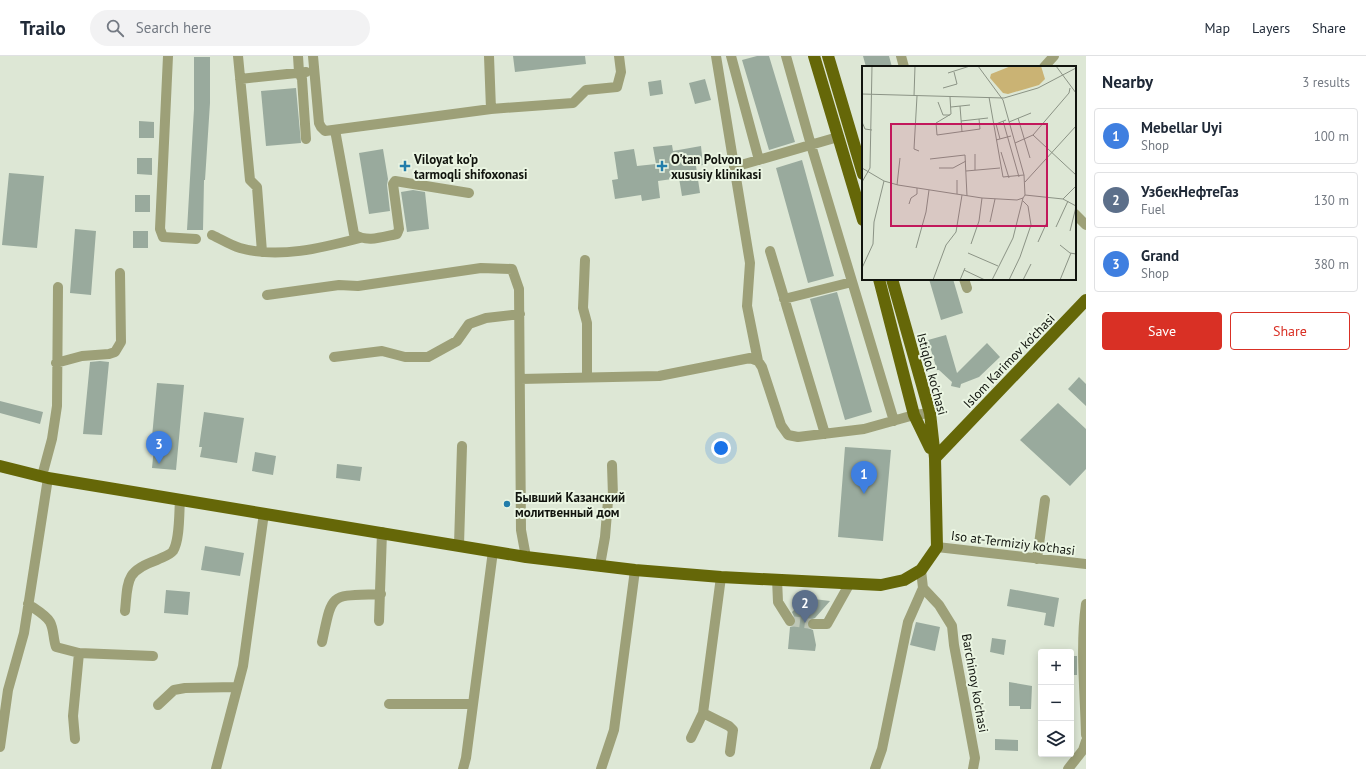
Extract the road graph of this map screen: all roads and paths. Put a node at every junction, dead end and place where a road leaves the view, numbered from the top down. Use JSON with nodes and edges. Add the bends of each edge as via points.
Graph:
{"nodes":[{"id":1,"x":168,"y":56,"type":"edge"},
{"id":2,"x":238,"y":56,"type":"edge"},
{"id":3,"x":298,"y":56,"type":"edge"},
{"id":4,"x":312,"y":56,"type":"edge"},
{"id":5,"x":489,"y":56,"type":"edge"},
{"id":6,"x":619,"y":56,"type":"edge"},
{"id":7,"x":716,"y":56,"type":"edge"},
{"id":8,"x":732,"y":56,"type":"edge"},
{"id":9,"x":786,"y":56,"type":"edge"},
{"id":10,"x":814,"y":56,"type":"edge"},
{"id":11,"x":828,"y":56,"type":"edge"},
{"id":12,"x":901,"y":56,"type":"edge"},
{"id":13,"x":1054,"y":56,"type":"edge"},
{"id":14,"x":904,"y":66,"type":"edge"},
{"id":15,"x":1045,"y":66,"type":"edge"},
{"id":16,"x":299,"y":72,"type":"junction"},
{"id":17,"x":314,"y":72,"type":"junction"},
{"id":18,"x":240,"y":79,"type":"junction"},
{"id":19,"x":491,"y":109,"type":"junction"},
{"id":20,"x":335,"y":130,"type":"junction"},
{"id":21,"x":838,"y":136,"type":"junction"},
{"id":22,"x":306,"y":139,"type":"dead end"},
{"id":23,"x":811,"y":145,"type":"junction"},
{"id":24,"x":759,"y":160,"type":"junction"},
{"id":25,"x":734,"y":167,"type":"junction"},
{"id":26,"x":862,"y":171,"type":"edge"},
{"id":27,"x":469,"y":193,"type":"dead end"},
{"id":28,"x":1076,"y":215,"type":"edge"},
{"id":29,"x":862,"y":217,"type":"edge"},
{"id":30,"x":1086,"y":225,"type":"edge"},
{"id":31,"x":212,"y":236,"type":"dead end"},
{"id":32,"x":360,"y":238,"type":"junction"},
{"id":33,"x":196,"y":240,"type":"dead end"},
{"id":34,"x":770,"y":251,"type":"dead end"},
{"id":35,"x":262,"y":252,"type":"junction"},
{"id":36,"x":585,"y":260,"type":"dead end"},
{"id":37,"x":120,"y":273,"type":"dead end"},
{"id":38,"x":879,"y":280,"type":"edge"},
{"id":39,"x":892,"y":280,"type":"edge"},
{"id":40,"x":852,"y":282,"type":"junction"},
{"id":41,"x":58,"y":287,"type":"dead end"},
{"id":42,"x":267,"y":295,"type":"dead end"},
{"id":43,"x":784,"y":299,"type":"junction"},
{"id":44,"x":1086,"y":300,"type":"edge"},
{"id":45,"x":520,"y":314,"type":"junction"},
{"id":46,"x":334,"y":357,"type":"dead end"},
{"id":47,"x":758,"y":361,"type":"junction"},
{"id":48,"x":56,"y":363,"type":"junction"},
{"id":49,"x":588,"y":378,"type":"junction"},
{"id":50,"x":520,"y":379,"type":"junction"},
{"id":51,"x":930,"y":412,"type":"junction"},
{"id":52,"x":914,"y":414,"type":"junction"},
{"id":53,"x":894,"y":421,"type":"junction"},
{"id":54,"x":825,"y":434,"type":"junction"},
{"id":55,"x":462,"y":446,"type":"dead end"},
{"id":56,"x":935,"y":458,"type":"junction"},
{"id":57,"x":612,"y":465,"type":"dead end"},
{"id":58,"x":0,"y":466,"type":"edge"},
{"id":59,"x":45,"y":477,"type":"junction"},
{"id":60,"x":180,"y":499,"type":"junction"},
{"id":61,"x":1045,"y":500,"type":"dead end"},
{"id":62,"x":264,"y":513,"type":"junction"},
{"id":63,"x":382,"y":532,"type":"junction"},
{"id":64,"x":459,"y":545,"type":"junction"},
{"id":65,"x":937,"y":547,"type":"junction"},
{"id":66,"x":493,"y":550,"type":"junction"},
{"id":67,"x":526,"y":557,"type":"junction"},
{"id":68,"x":1037,"y":559,"type":"junction"},
{"id":69,"x":1086,"y":564,"type":"edge"},
{"id":70,"x":600,"y":566,"type":"junction"},
{"id":71,"x":635,"y":570,"type":"junction"},
{"id":72,"x":921,"y":570,"type":"junction"},
{"id":73,"x":721,"y":577,"type":"junction"},
{"id":74,"x":777,"y":579,"type":"junction"},
{"id":75,"x":850,"y":583,"type":"junction"},
{"id":76,"x":923,"y":588,"type":"junction"},
{"id":77,"x":381,"y":594,"type":"junction"},
{"id":78,"x":28,"y":604,"type":"junction"},
{"id":79,"x":1086,"y":604,"type":"edge"},
{"id":80,"x":125,"y":611,"type":"dead end"},
{"id":81,"x":379,"y":621,"type":"dead end"},
{"id":82,"x":790,"y":621,"type":"dead end"},
{"id":83,"x":813,"y":624,"type":"tunnel mouth"},
{"id":84,"x":322,"y":642,"type":"dead end"},
{"id":85,"x":79,"y":652,"type":"junction"},
{"id":86,"x":153,"y":656,"type":"dead end"},
{"id":87,"x":236,"y":687,"type":"junction"},
{"id":88,"x":388,"y":704,"type":"dead end"},
{"id":89,"x":472,"y":704,"type":"junction"},
{"id":90,"x":158,"y":705,"type":"dead end"},
{"id":91,"x":703,"y":713,"type":"junction"},
{"id":92,"x":1086,"y":735,"type":"edge"},
{"id":93,"x":691,"y":738,"type":"dead end"},
{"id":94,"x":75,"y":739,"type":"dead end"},
{"id":95,"x":1086,"y":740,"type":"edge"},
{"id":96,"x":0,"y":747,"type":"edge"},
{"id":97,"x":730,"y":752,"type":"dead end"},
{"id":98,"x":216,"y":769,"type":"edge"},
{"id":99,"x":462,"y":769,"type":"edge"},
{"id":100,"x":601,"y":769,"type":"edge"},
{"id":101,"x":875,"y":769,"type":"edge"},
{"id":102,"x":973,"y":769,"type":"edge"},
{"id":103,"x":1068,"y":769,"type":"edge"}],
"edges":[{"from":1,"to":33,"type":"street","via":[[160,229],[163,237]]},
{"from":2,"to":18,"type":"street"},
{"from":3,"to":16,"type":"street"},
{"from":4,"to":17,"type":"street"},
{"from":5,"to":19,"type":"street"},
{"from":6,"to":19,"type":"street","via":[[621,72],[617,87],[586,90],[573,103]]},
{"from":7,"to":25,"type":"street"},
{"from":8,"to":24,"type":"street"},
{"from":9,"to":23,"type":"street"},
{"from":10,"to":21,"type":"main road"},
{"from":11,"to":26,"type":"main road"},
{"from":12,"to":14,"type":"street"},
{"from":13,"to":15,"type":"street"},
{"from":16,"to":17,"type":"street"},
{"from":16,"to":18,"type":"street"},
{"from":16,"to":22,"type":"street","via":[[302,79]]},
{"from":17,"to":20,"type":"street","via":[[320,127],[325,131]]},
{"from":18,"to":35,"type":"street","via":[[250,180],[257,187]]},
{"from":19,"to":20,"type":"street"},
{"from":20,"to":32,"type":"street","via":[[354,234]]},
{"from":21,"to":23,"type":"street"},
{"from":21,"to":29,"type":"main road"},
{"from":23,"to":24,"type":"street"},
{"from":23,"to":40,"type":"street"},
{"from":24,"to":25,"type":"street"},
{"from":25,"to":47,"type":"street","via":[[750,263],[747,306]]},
{"from":27,"to":32,"type":"street","via":[[395,181],[393,184],[399,229],[397,234],[374,239]]},
{"from":28,"to":30,"type":"street"},
{"from":31,"to":35,"type":"street","via":[[240,248]]},
{"from":32,"to":35,"type":"street","via":[[292,252]]},
{"from":34,"to":43,"type":"street"},
{"from":36,"to":49,"type":"street","via":[[583,308],[587,323]]},
{"from":37,"to":48,"type":"street","via":[[121,342],[115,352],[82,356]]},
{"from":38,"to":52,"type":"main road","name":"Istiqlol ko'chasi"},
{"from":39,"to":51,"type":"main road","name":"Istiqlol ko'chasi"},
{"from":40,"to":43,"type":"street"},
{"from":40,"to":53,"type":"street"},
{"from":41,"to":48,"type":"street"},
{"from":42,"to":45,"type":"street","via":[[339,285],[358,286],[481,268],[512,269],[520,289]]},
{"from":43,"to":54,"type":"street"},
{"from":44,"to":56,"type":"main road","name":"Islom Karimov ko'chasi"},
{"from":45,"to":46,"type":"street","via":[[486,318],[469,324],[457,341],[428,357],[405,357],[382,351]]},
{"from":45,"to":50,"type":"street"},
{"from":47,"to":49,"type":"street","via":[[750,358],[659,376]]},
{"from":47,"to":54,"type":"street","via":[[781,425],[788,435],[798,437]]},
{"from":48,"to":59,"type":"street","via":[[57,406]]},
{"from":49,"to":50,"type":"street"},
{"from":50,"to":67,"type":"street","via":[[521,530]]},
{"from":51,"to":52,"type":"street"},
{"from":51,"to":56,"type":"main road","name":"Istiqlol ko'chasi"},
{"from":52,"to":53,"type":"street"},
{"from":52,"to":56,"type":"main road","name":"Istiqlol ko'chasi"},
{"from":53,"to":54,"type":"street","via":[[864,429]]},
{"from":55,"to":64,"type":"street"},
{"from":56,"to":65,"type":"main road"},
{"from":57,"to":70,"type":"street","via":[[613,496],[608,501]]},
{"from":58,"to":59,"type":"main road"},
{"from":59,"to":60,"type":"main road"},
{"from":59,"to":78,"type":"street"},
{"from":60,"to":62,"type":"main road"},
{"from":60,"to":80,"type":"street","via":[[176,543],[172,552],[142,565],[134,572],[128,580]]},
{"from":61,"to":68,"type":"street"},
{"from":62,"to":63,"type":"main road"},
{"from":62,"to":87,"type":"street","via":[[243,666]]},
{"from":63,"to":64,"type":"main road"},
{"from":63,"to":77,"type":"street"},
{"from":64,"to":66,"type":"main road"},
{"from":65,"to":68,"type":"street","name":"Iso at-Termiziy ko'chasi"},
{"from":65,"to":72,"type":"main road"},
{"from":66,"to":67,"type":"main road"},
{"from":66,"to":89,"type":"street"},
{"from":67,"to":70,"type":"main road"},
{"from":68,"to":69,"type":"street","name":"Iso at-Termiziy ko'chasi"},
{"from":70,"to":71,"type":"main road"},
{"from":71,"to":73,"type":"main road"},
{"from":71,"to":100,"type":"street","via":[[614,730]]},
{"from":72,"to":75,"type":"main road","via":[[904,580],[881,585]]},
{"from":72,"to":76,"type":"street"},
{"from":73,"to":74,"type":"main road"},
{"from":73,"to":91,"type":"street"},
{"from":74,"to":75,"type":"main road"},
{"from":74,"to":82,"type":"street","via":[[778,602]]},
{"from":75,"to":83,"type":"street","via":[[827,624]]},
{"from":76,"to":101,"type":"street","via":[[908,622],[882,749]]},
{"from":76,"to":102,"type":"street","name":"Barchinoy ko'chasi","via":[[939,605],[952,626],[975,758]]},
{"from":77,"to":81,"type":"street"},
{"from":77,"to":84,"type":"street","via":[[344,595],[336,598],[329,606]]},
{"from":78,"to":85,"type":"street","via":[[51,623],[56,647]]},
{"from":78,"to":96,"type":"street","via":[[24,633],[8,690]]},
{"from":79,"to":92,"type":"street","via":[[1083,635]]},
{"from":85,"to":86,"type":"street"},
{"from":85,"to":94,"type":"street","via":[[73,716]]},
{"from":87,"to":90,"type":"street","via":[[174,690]]},
{"from":87,"to":98,"type":"street"},
{"from":88,"to":89,"type":"street"},
{"from":89,"to":99,"type":"street","via":[[466,758]]},
{"from":91,"to":93,"type":"street"},
{"from":91,"to":97,"type":"street","via":[[730,726],[733,730]]},
{"from":95,"to":103,"type":"street","via":[[1083,750]]}]}
